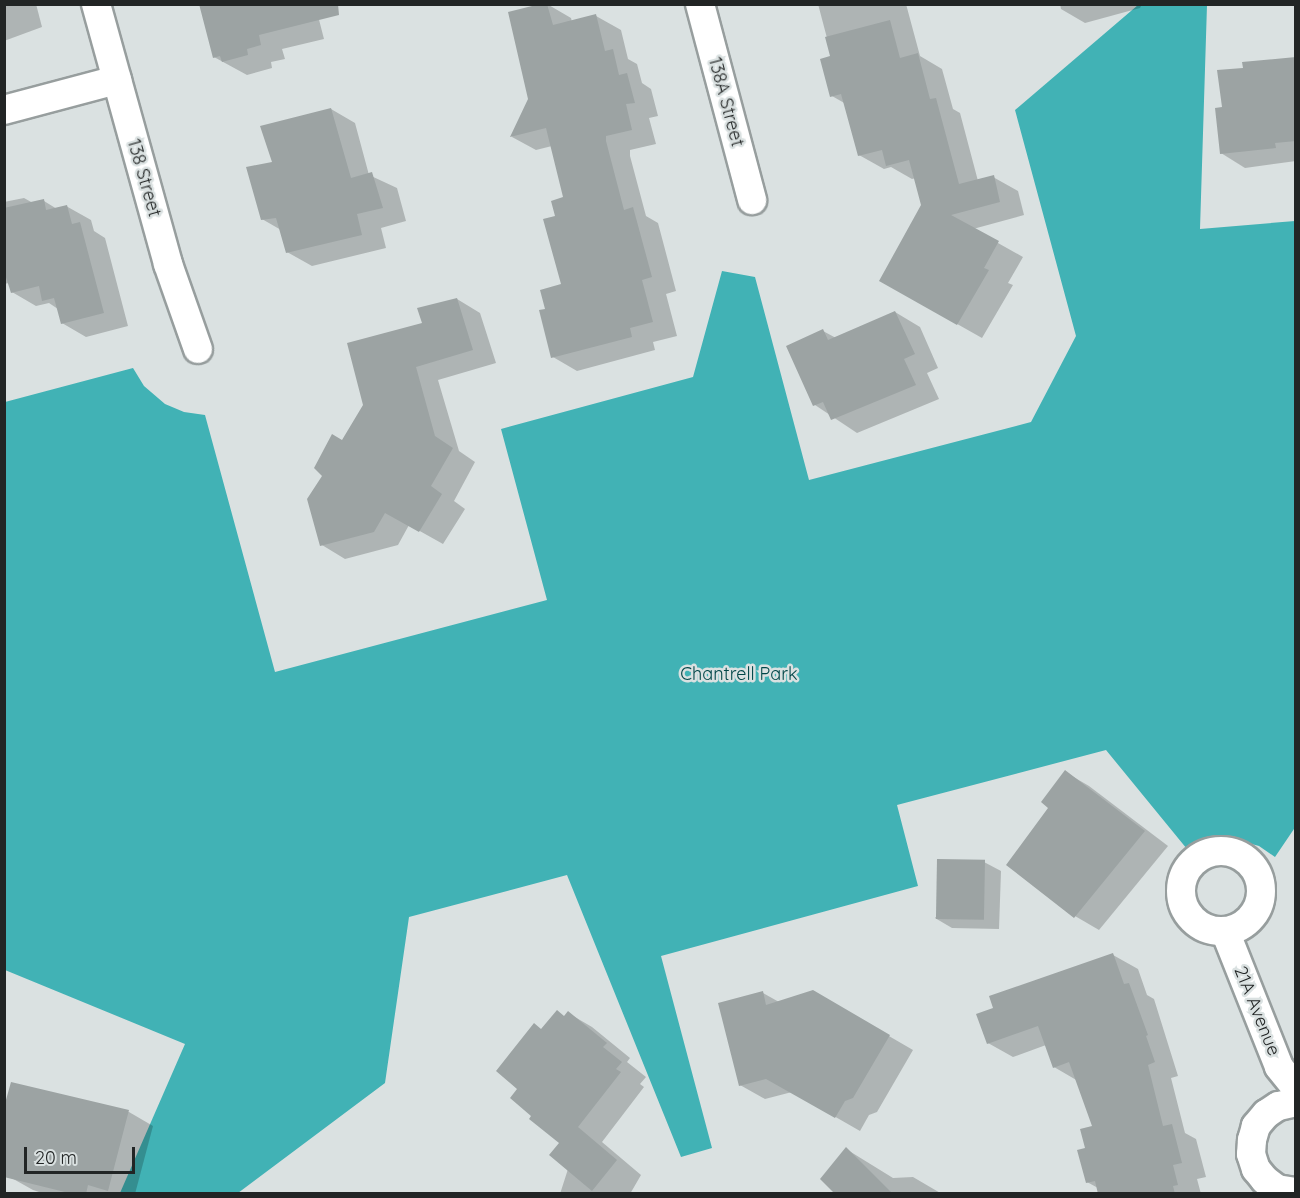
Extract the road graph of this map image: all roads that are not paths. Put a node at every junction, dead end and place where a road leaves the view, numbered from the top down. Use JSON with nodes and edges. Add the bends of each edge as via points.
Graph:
{"nodes":[{"id":1,"x":96,"y":4,"type":"edge"},
{"id":2,"x":700,"y":4,"type":"edge"},
{"id":3,"x":117,"y":80,"type":"junction"},
{"id":4,"x":4,"y":110,"type":"edge"},
{"id":5,"x":752,"y":200,"type":"dead end"},
{"id":6,"x":198,"y":349,"type":"dead end"},
{"id":7,"x":1225,"y":931,"type":"dead end"},
{"id":8,"x":1296,"y":1088,"type":"edge"},
{"id":9,"x":1296,"y":1102,"type":"edge"},
{"id":10,"x":1296,"y":1192,"type":"edge"}],
"edges":[{"from":1,"to":3,"type":"street","name":"138 Street"},
{"from":2,"to":5,"type":"street","name":"138A Street"},
{"from":3,"to":4,"type":"street"},
{"from":3,"to":6,"type":"street","name":"138 Street","via":[[168,264]]},
{"from":7,"to":8,"type":"street","name":"21A Avenue","via":[[1279,1067]]},
{"from":9,"to":10,"type":"street","via":[[1266,1114],[1256,1126],[1251,1155],[1265,1180],[1277,1189]]}]}
